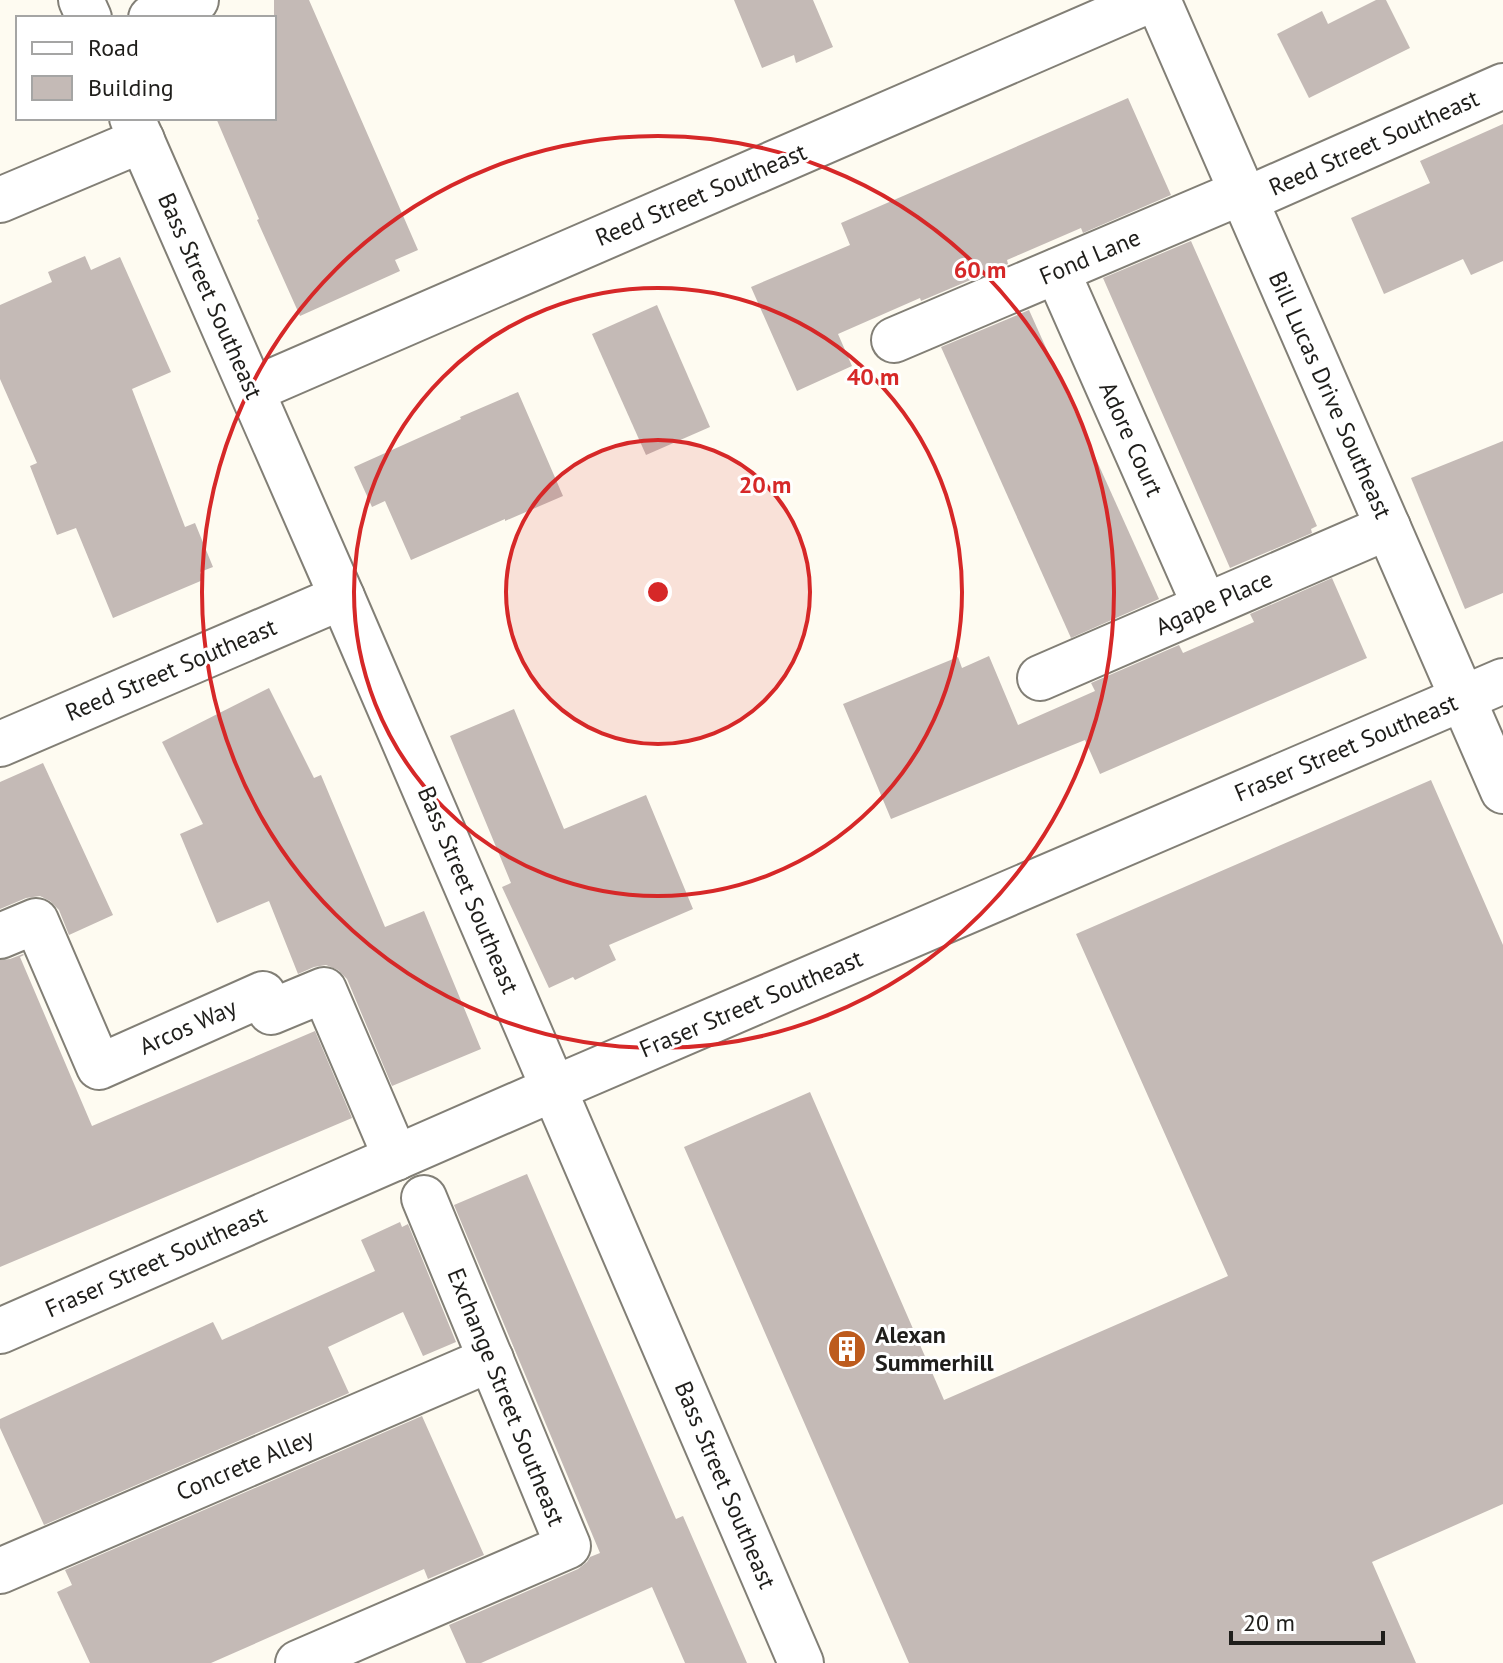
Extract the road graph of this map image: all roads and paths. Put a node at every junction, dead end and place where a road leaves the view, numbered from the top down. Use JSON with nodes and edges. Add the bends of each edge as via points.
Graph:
{"nodes":[{"id":1,"x":196,"y":0,"type":"edge"},
{"id":2,"x":1150,"y":0,"type":"edge"},
{"id":3,"x":1158,"y":0,"type":"edge"},
{"id":4,"x":156,"y":16,"type":"edge"},
{"id":5,"x":1503,"y":86,"type":"edge"},
{"id":6,"x":137,"y":129,"type":"edge"},
{"id":7,"x":1243,"y":196,"type":"junction"},
{"id":8,"x":0,"y":200,"type":"edge"},
{"id":9,"x":1057,"y":271,"type":"junction"},
{"id":10,"x":894,"y":340,"type":"dead end"},
{"id":11,"x":252,"y":390,"type":"junction"},
{"id":12,"x":1388,"y":527,"type":"junction"},
{"id":13,"x":342,"y":597,"type":"junction"},
{"id":14,"x":1205,"y":606,"type":"junction"},
{"id":15,"x":1040,"y":678,"type":"dead end"},
{"id":16,"x":1503,"y":681,"type":"edge"},
{"id":17,"x":1462,"y":698,"type":"junction"},
{"id":18,"x":0,"y":744,"type":"edge"},
{"id":19,"x":1503,"y":791,"type":"edge"},
{"id":20,"x":0,"y":936,"type":"edge"},
{"id":21,"x":553,"y":1089,"type":"junction"},
{"id":22,"x":396,"y":1158,"type":"junction"},
{"id":23,"x":424,"y":1198,"type":"dead end"},
{"id":24,"x":0,"y":1331,"type":"edge"},
{"id":25,"x":491,"y":1359,"type":"junction"},
{"id":26,"x":0,"y":1571,"type":"edge"},
{"id":27,"x":298,"y":1663,"type":"edge"},
{"id":28,"x":801,"y":1663,"type":"edge"}],
"edges":[{"from":1,"to":4,"type":"street"},
{"from":2,"to":11,"type":"street","name":"Reed Street Southeast"},
{"from":3,"to":7,"type":"street","name":"Bill Lucas Drive Southeast"},
{"from":5,"to":7,"type":"street","name":"Reed Street Southeast"},
{"from":6,"to":8,"type":"street"},
{"from":6,"to":11,"type":"street","name":"Bass Street Southeast"},
{"from":7,"to":9,"type":"street","name":"Fond Lane"},
{"from":7,"to":12,"type":"street","name":"Bill Lucas Drive Southeast"},
{"from":9,"to":10,"type":"street","name":"Fond Lane"},
{"from":9,"to":14,"type":"street","name":"Adore Court"},
{"from":11,"to":13,"type":"street","name":"Bass Street Southeast"},
{"from":12,"to":14,"type":"street","name":"Agape Place"},
{"from":12,"to":17,"type":"street","name":"Bill Lucas Drive Southeast"},
{"from":13,"to":18,"type":"street","name":"Reed Street Southeast"},
{"from":13,"to":21,"type":"street","name":"Bass Street Southeast"},
{"from":14,"to":15,"type":"street","name":"Agape Place"},
{"from":16,"to":17,"type":"street","name":"Fraser Street Southeast"},
{"from":17,"to":19,"type":"street","name":"Bill Lucas Drive Southeast"},
{"from":17,"to":21,"type":"street","name":"Fraser Street Southeast"},
{"from":20,"to":22,"type":"street","name":"Arcos Way","via":[[36,921],[99,1067],[263,994],[271,1012],[324,990]]},
{"from":21,"to":22,"type":"street","name":"Fraser Street Southeast"},
{"from":21,"to":28,"type":"street","name":"Bass Street Southeast"},
{"from":22,"to":24,"type":"street","name":"Fraser Street Southeast"},
{"from":23,"to":25,"type":"street","name":"Exchange Street Southeast"},
{"from":25,"to":26,"type":"street","name":"Concrete Alley"},
{"from":25,"to":27,"type":"street","name":"Exchange Street Southeast","via":[[568,1546]]}]}
